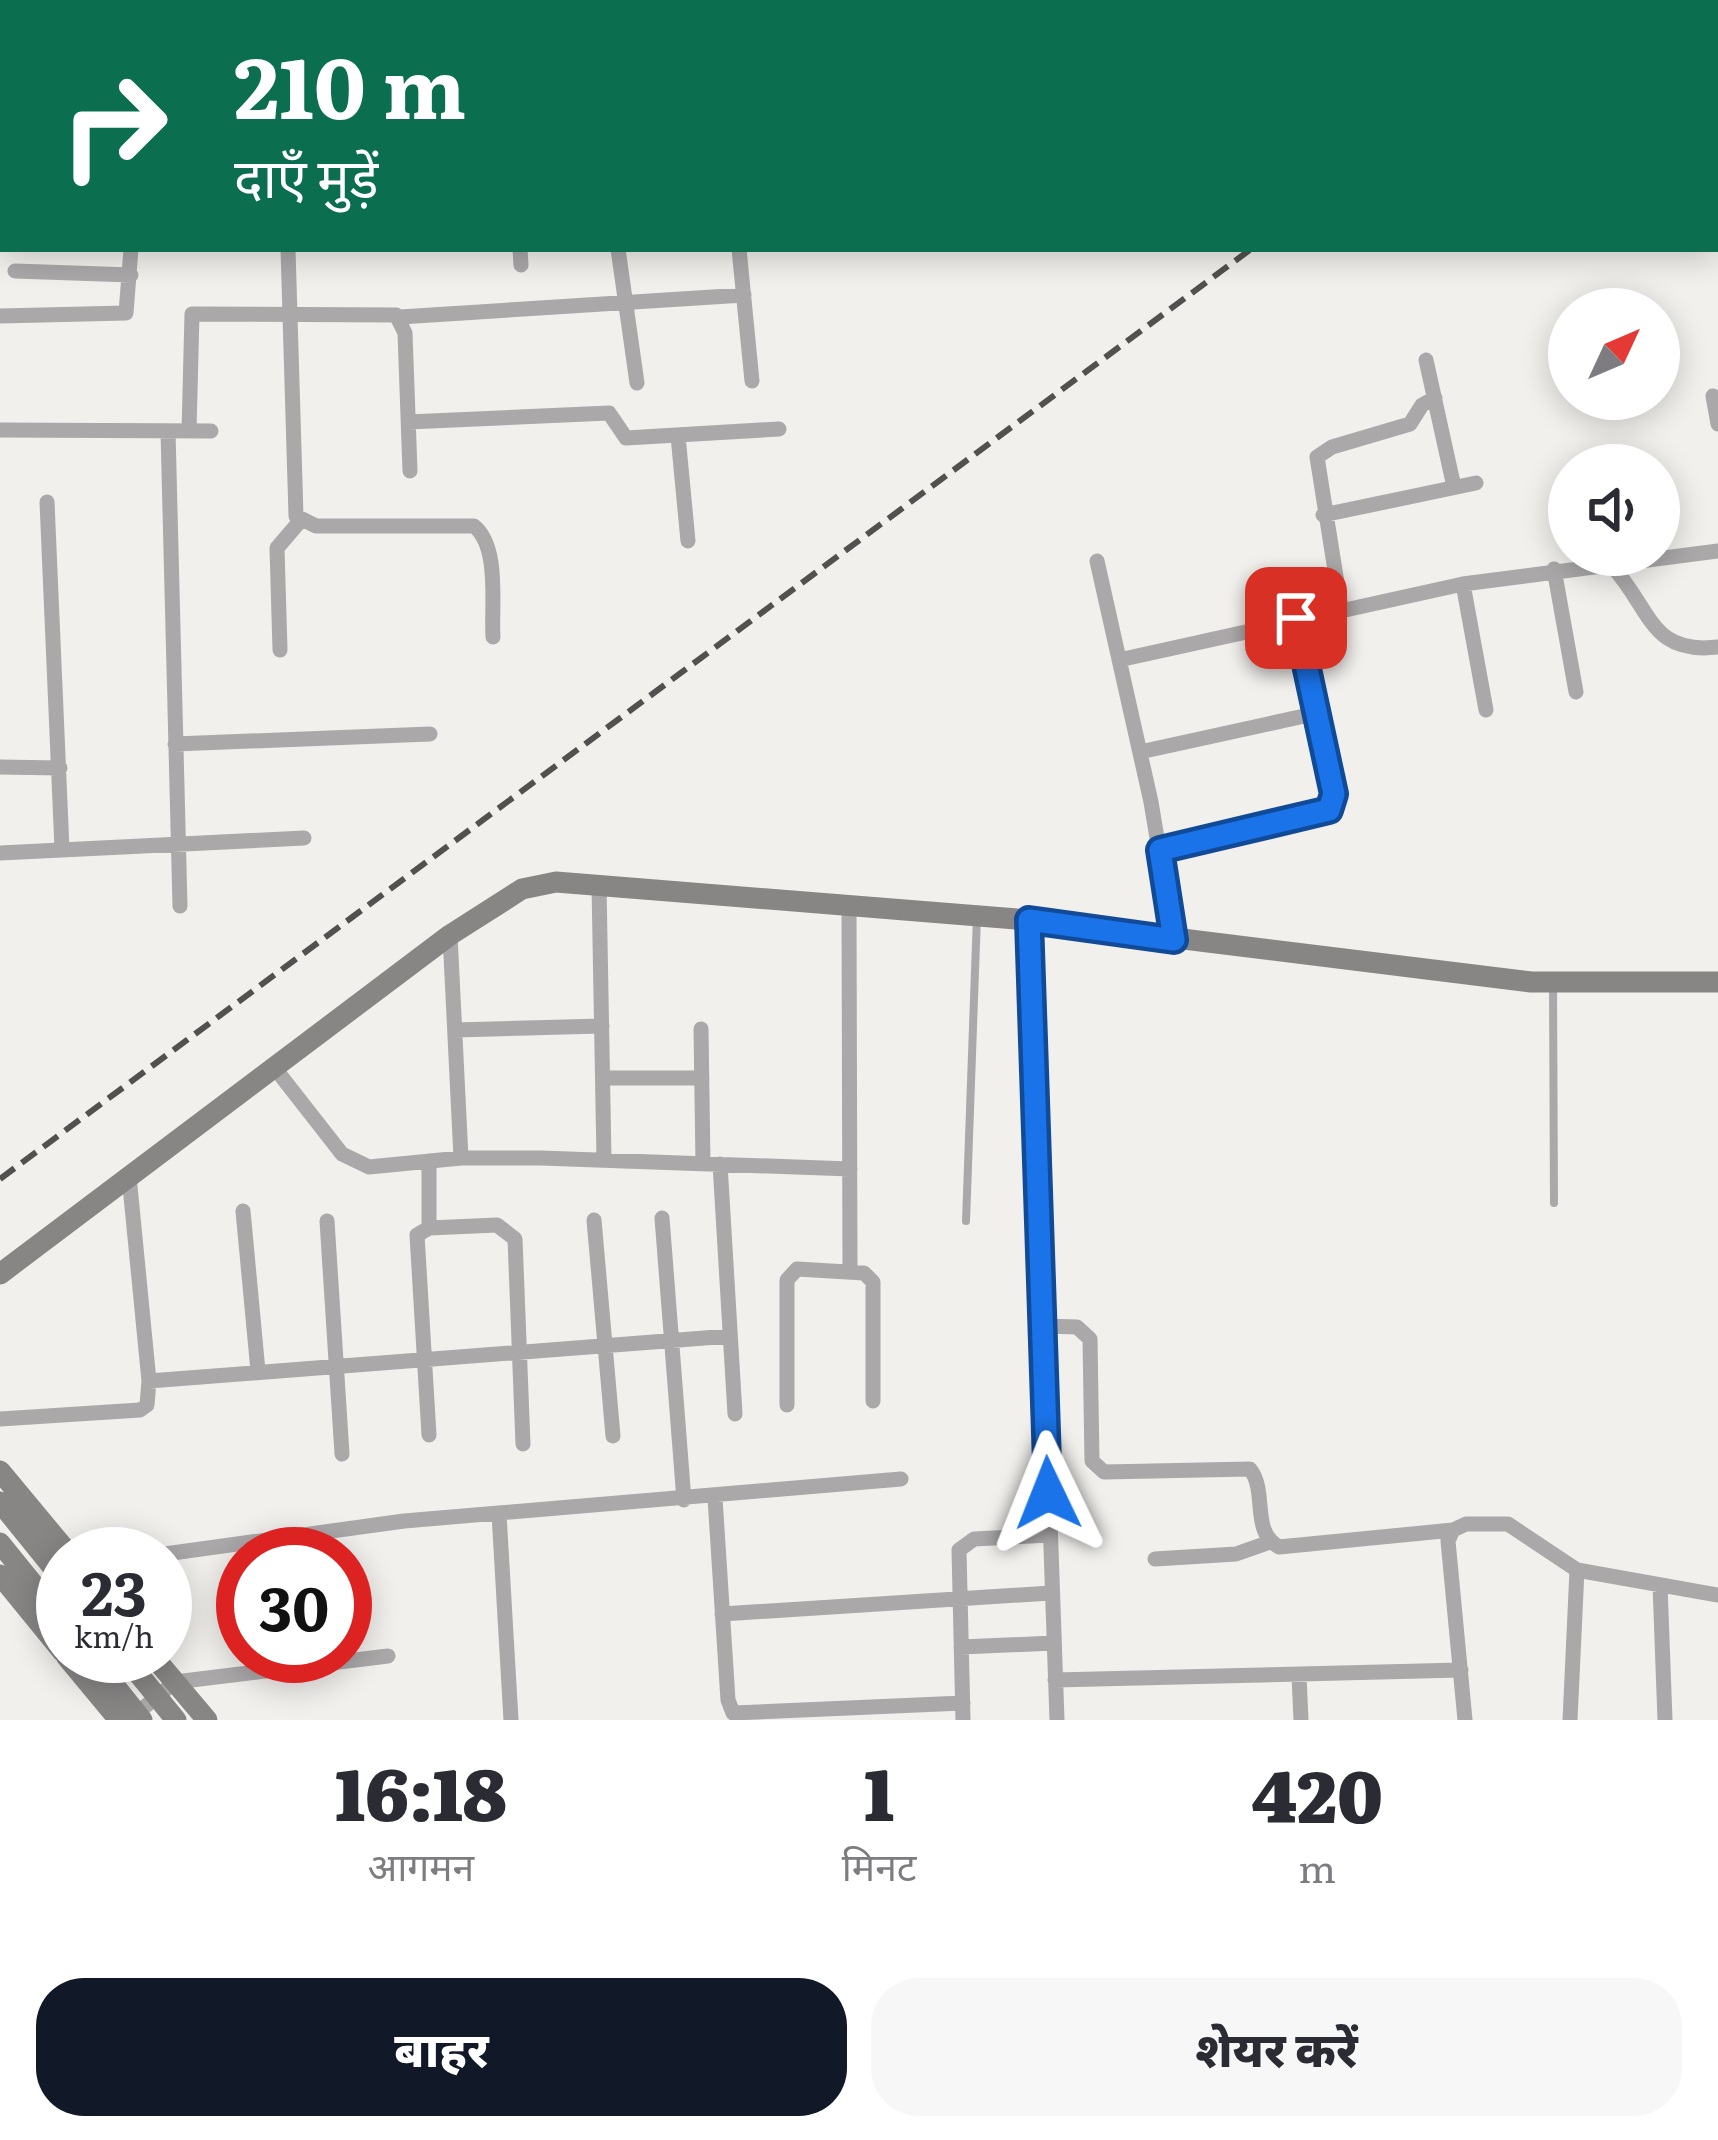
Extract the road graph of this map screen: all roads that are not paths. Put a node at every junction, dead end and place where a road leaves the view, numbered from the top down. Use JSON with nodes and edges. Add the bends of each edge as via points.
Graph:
{"nodes":[{"id":1,"x":131,"y":252,"type":"edge"},
{"id":2,"x":288,"y":252,"type":"edge"},
{"id":3,"x":619,"y":252,"type":"edge"},
{"id":4,"x":739,"y":252,"type":"edge"},
{"id":5,"x":15,"y":271,"type":"dead end"},
{"id":6,"x":131,"y":275,"type":"junction"},
{"id":7,"x":744,"y":295,"type":"junction"},
{"id":8,"x":627,"y":302,"type":"junction"},
{"id":9,"x":291,"y":313,"type":"junction"},
{"id":10,"x":0,"y":316,"type":"edge"},
{"id":11,"x":400,"y":317,"type":"junction"},
{"id":12,"x":1426,"y":360,"type":"dead end"},
{"id":13,"x":752,"y":381,"type":"dead end"},
{"id":14,"x":637,"y":383,"type":"dead end"},
{"id":15,"x":1713,"y":396,"type":"dead end"},
{"id":16,"x":1435,"y":398,"type":"junction"},
{"id":17,"x":408,"y":422,"type":"junction"},
{"id":18,"x":1718,"y":424,"type":"edge"},
{"id":19,"x":0,"y":430,"type":"edge"},
{"id":20,"x":779,"y":430,"type":"dead end"},
{"id":21,"x":168,"y":431,"type":"junction"},
{"id":22,"x":189,"y":431,"type":"junction"},
{"id":23,"x":211,"y":431,"type":"dead end"},
{"id":24,"x":678,"y":436,"type":"junction"},
{"id":25,"x":410,"y":471,"type":"dead end"},
{"id":26,"x":1476,"y":483,"type":"dead end"},
{"id":27,"x":1454,"y":487,"type":"junction"},
{"id":28,"x":47,"y":502,"type":"dead end"},
{"id":29,"x":1323,"y":514,"type":"junction"},
{"id":30,"x":301,"y":520,"type":"junction"},
{"id":31,"x":688,"y":541,"type":"dead end"},
{"id":32,"x":1718,"y":551,"type":"edge"},
{"id":33,"x":1680,"y":556,"type":"edge"},
{"id":34,"x":1097,"y":560,"type":"dead end"},
{"id":35,"x":1548,"y":570,"type":"edge"},
{"id":36,"x":1555,"y":576,"type":"edge"},
{"id":37,"x":1619,"y":576,"type":"edge"},
{"id":38,"x":1463,"y":584,"type":"junction"},
{"id":39,"x":1341,"y":608,"type":"junction"},
{"id":40,"x":1296,"y":618,"type":"junction"},
{"id":41,"x":493,"y":637,"type":"dead end"},
{"id":42,"x":1718,"y":647,"type":"edge"},
{"id":43,"x":280,"y":650,"type":"dead end"},
{"id":44,"x":1119,"y":660,"type":"junction"},
{"id":45,"x":1576,"y":692,"type":"dead end"},
{"id":46,"x":1486,"y":710,"type":"dead end"},
{"id":47,"x":1318,"y":713,"type":"junction"},
{"id":48,"x":430,"y":734,"type":"dead end"},
{"id":49,"x":175,"y":744,"type":"junction"},
{"id":50,"x":1140,"y":752,"type":"junction"},
{"id":51,"x":0,"y":767,"type":"edge"},
{"id":52,"x":60,"y":768,"type":"junction"},
{"id":53,"x":304,"y":838,"type":"dead end"},
{"id":54,"x":178,"y":843,"type":"junction"},
{"id":55,"x":62,"y":849,"type":"junction"},
{"id":56,"x":1160,"y":850,"type":"junction"},
{"id":57,"x":0,"y":853,"type":"edge"},
{"id":58,"x":599,"y":885,"type":"junction"},
{"id":59,"x":180,"y":906,"type":"dead end"},
{"id":60,"x":849,"y":907,"type":"junction"},
{"id":61,"x":977,"y":915,"type":"junction"},
{"id":62,"x":1029,"y":920,"type":"junction"},
{"id":63,"x":450,"y":935,"type":"junction"},
{"id":64,"x":1174,"y":940,"type":"junction"},
{"id":65,"x":1553,"y":982,"type":"junction"},
{"id":66,"x":1718,"y":982,"type":"edge"},
{"id":67,"x":602,"y":1026,"type":"junction"},
{"id":68,"x":701,"y":1029,"type":"dead end"},
{"id":69,"x":455,"y":1030,"type":"junction"},
{"id":70,"x":274,"y":1067,"type":"junction"},
{"id":71,"x":603,"y":1078,"type":"junction"},
{"id":72,"x":702,"y":1078,"type":"junction"},
{"id":73,"x":461,"y":1158,"type":"junction"},
{"id":74,"x":604,"y":1159,"type":"junction"},
{"id":75,"x":429,"y":1161,"type":"junction"},
{"id":76,"x":712,"y":1164,"type":"junction"},
{"id":77,"x":850,"y":1169,"type":"junction"},
{"id":78,"x":130,"y":1176,"type":"junction"},
{"id":79,"x":1554,"y":1203,"type":"dead end"},
{"id":80,"x":243,"y":1211,"type":"dead end"},
{"id":81,"x":662,"y":1218,"type":"dead end"},
{"id":82,"x":595,"y":1220,"type":"dead end"},
{"id":83,"x":327,"y":1221,"type":"dead end"},
{"id":84,"x":966,"y":1221,"type":"dead end"},
{"id":85,"x":429,"y":1228,"type":"junction"},
{"id":86,"x":850,"y":1272,"type":"junction"},
{"id":87,"x":0,"y":1274,"type":"edge"},
{"id":88,"x":1043,"y":1326,"type":"junction"},
{"id":89,"x":730,"y":1336,"type":"junction"},
{"id":90,"x":673,"y":1340,"type":"junction"},
{"id":91,"x":604,"y":1345,"type":"junction"},
{"id":92,"x":520,"y":1351,"type":"junction"},
{"id":93,"x":427,"y":1358,"type":"junction"},
{"id":94,"x":335,"y":1364,"type":"junction"},
{"id":95,"x":258,"y":1371,"type":"junction"},
{"id":96,"x":149,"y":1381,"type":"junction"},
{"id":97,"x":873,"y":1401,"type":"dead end"},
{"id":98,"x":788,"y":1405,"type":"dead end"},
{"id":99,"x":735,"y":1414,"type":"dead end"},
{"id":100,"x":0,"y":1419,"type":"edge"},
{"id":101,"x":429,"y":1435,"type":"dead end"},
{"id":102,"x":613,"y":1436,"type":"dead end"},
{"id":103,"x":524,"y":1444,"type":"dead end"},
{"id":104,"x":342,"y":1454,"type":"dead end"},
{"id":105,"x":0,"y":1472,"type":"edge"},
{"id":106,"x":901,"y":1479,"type":"dead end"},
{"id":107,"x":715,"y":1498,"type":"junction"},
{"id":108,"x":684,"y":1500,"type":"junction"},
{"id":109,"x":0,"y":1502,"type":"edge"},
{"id":110,"x":499,"y":1514,"type":"junction"},
{"id":111,"x":46,"y":1527,"type":"edge"},
{"id":112,"x":1453,"y":1530,"type":"junction"},
{"id":113,"x":1049,"y":1534,"type":"junction"},
{"id":114,"x":1270,"y":1542,"type":"junction"},
{"id":115,"x":0,"y":1543,"type":"edge"},
{"id":116,"x":36,"y":1547,"type":"edge"},
{"id":117,"x":192,"y":1550,"type":"edge"},
{"id":118,"x":1155,"y":1559,"type":"dead end"},
{"id":119,"x":1577,"y":1570,"type":"junction"},
{"id":120,"x":0,"y":1575,"type":"edge"},
{"id":121,"x":1660,"y":1585,"type":"junction"},
{"id":122,"x":36,"y":1588,"type":"edge"},
{"id":123,"x":1052,"y":1592,"type":"junction"},
{"id":124,"x":1718,"y":1595,"type":"edge"},
{"id":125,"x":959,"y":1597,"type":"junction"},
{"id":126,"x":36,"y":1604,"type":"edge"},
{"id":127,"x":29,"y":1610,"type":"junction"},
{"id":128,"x":722,"y":1614,"type":"junction"},
{"id":129,"x":36,"y":1619,"type":"edge"},
{"id":130,"x":1054,"y":1642,"type":"junction"},
{"id":131,"x":961,"y":1647,"type":"junction"},
{"id":132,"x":388,"y":1656,"type":"dead end"},
{"id":133,"x":1460,"y":1670,"type":"junction"},
{"id":134,"x":1299,"y":1676,"type":"junction"},
{"id":135,"x":192,"y":1680,"type":"edge"},
{"id":136,"x":1055,"y":1680,"type":"junction"},
{"id":137,"x":88,"y":1683,"type":"edge"},
{"id":138,"x":113,"y":1683,"type":"edge"},
{"id":139,"x":146,"y":1683,"type":"edge"},
{"id":140,"x":174,"y":1683,"type":"edge"},
{"id":141,"x":176,"y":1683,"type":"edge"},
{"id":142,"x":963,"y":1711,"type":"edge"},
{"id":143,"x":118,"y":1720,"type":"edge"},
{"id":144,"x":128,"y":1720,"type":"edge"},
{"id":145,"x":142,"y":1720,"type":"edge"},
{"id":146,"x":176,"y":1720,"type":"edge"},
{"id":147,"x":207,"y":1720,"type":"edge"},
{"id":148,"x":511,"y":1720,"type":"edge"},
{"id":149,"x":1057,"y":1720,"type":"edge"},
{"id":150,"x":1301,"y":1720,"type":"edge"},
{"id":151,"x":1465,"y":1720,"type":"edge"},
{"id":152,"x":1570,"y":1720,"type":"edge"},
{"id":153,"x":1665,"y":1720,"type":"edge"}],
"edges":[{"from":1,"to":6,"type":"street"},
{"from":2,"to":9,"type":"street"},
{"from":3,"to":8,"type":"street"},
{"from":4,"to":7,"type":"street"},
{"from":5,"to":6,"type":"street"},
{"from":6,"to":10,"type":"street","via":[[126,313]]},
{"from":7,"to":8,"type":"street"},
{"from":7,"to":13,"type":"street"},
{"from":8,"to":11,"type":"street"},
{"from":8,"to":14,"type":"street"},
{"from":9,"to":11,"type":"street"},
{"from":9,"to":22,"type":"street","via":[[191,314]]},
{"from":9,"to":30,"type":"street","via":[[291,489]]},
{"from":11,"to":17,"type":"street"},
{"from":12,"to":16,"type":"street"},
{"from":15,"to":18,"type":"street"},
{"from":16,"to":27,"type":"street"},
{"from":16,"to":29,"type":"street","via":[[1409,424],[1317,458]]},
{"from":17,"to":24,"type":"street","via":[[609,413],[622,437]]},
{"from":17,"to":25,"type":"street"},
{"from":19,"to":21,"type":"street"},
{"from":20,"to":24,"type":"street"},
{"from":21,"to":22,"type":"street"},
{"from":21,"to":49,"type":"street"},
{"from":22,"to":23,"type":"street"},
{"from":24,"to":31,"type":"street"},
{"from":26,"to":27,"type":"street"},
{"from":27,"to":29,"type":"street"},
{"from":28,"to":52,"type":"street"},
{"from":29,"to":39,"type":"street"},
{"from":30,"to":41,"type":"street","via":[[474,526],[488,552]]},
{"from":30,"to":43,"type":"street","via":[[277,548]]},
{"from":32,"to":33,"type":"street"},
{"from":34,"to":44,"type":"street"},
{"from":35,"to":38,"type":"street"},
{"from":36,"to":45,"type":"street"},
{"from":37,"to":42,"type":"street","via":[[1668,643]]},
{"from":38,"to":39,"type":"street"},
{"from":38,"to":46,"type":"street"},
{"from":39,"to":40,"type":"street"},
{"from":40,"to":44,"type":"street"},
{"from":40,"to":47,"type":"street"},
{"from":44,"to":50,"type":"street"},
{"from":47,"to":50,"type":"street"},
{"from":47,"to":56,"type":"street","via":[[1334,794],[1329,810]]},
{"from":48,"to":49,"type":"street"},
{"from":49,"to":54,"type":"street"},
{"from":50,"to":56,"type":"street"},
{"from":51,"to":52,"type":"street"},
{"from":52,"to":55,"type":"street"},
{"from":53,"to":54,"type":"street"},
{"from":54,"to":55,"type":"street"},
{"from":54,"to":59,"type":"street"},
{"from":55,"to":57,"type":"street"},
{"from":56,"to":64,"type":"street"},
{"from":58,"to":60,"type":"street"},
{"from":58,"to":63,"type":"street","via":[[523,889]]},
{"from":58,"to":67,"type":"street"},
{"from":60,"to":61,"type":"street"},
{"from":60,"to":77,"type":"street"},
{"from":61,"to":62,"type":"street"},
{"from":61,"to":84,"type":"lane"},
{"from":62,"to":64,"type":"street"},
{"from":62,"to":88,"type":"street"},
{"from":63,"to":69,"type":"street"},
{"from":63,"to":70,"type":"street"},
{"from":64,"to":65,"type":"street"},
{"from":65,"to":66,"type":"street"},
{"from":65,"to":79,"type":"lane"},
{"from":67,"to":69,"type":"street"},
{"from":67,"to":71,"type":"street"},
{"from":68,"to":72,"type":"street"},
{"from":69,"to":73,"type":"street"},
{"from":70,"to":75,"type":"street","via":[[356,1164]]},
{"from":70,"to":78,"type":"street"},
{"from":71,"to":72,"type":"street"},
{"from":71,"to":74,"type":"street"},
{"from":72,"to":76,"type":"street"},
{"from":73,"to":74,"type":"street"},
{"from":73,"to":75,"type":"street"},
{"from":74,"to":76,"type":"street"},
{"from":75,"to":85,"type":"street"},
{"from":76,"to":77,"type":"street"},
{"from":76,"to":89,"type":"street"},
{"from":77,"to":86,"type":"street"},
{"from":78,"to":87,"type":"street"},
{"from":78,"to":96,"type":"street"},
{"from":80,"to":95,"type":"street"},
{"from":81,"to":90,"type":"street"},
{"from":82,"to":91,"type":"street"},
{"from":83,"to":94,"type":"street"},
{"from":85,"to":92,"type":"street","via":[[512,1231]]},
{"from":85,"to":93,"type":"street","via":[[417,1235]]},
{"from":86,"to":97,"type":"street","via":[[873,1282]]},
{"from":86,"to":98,"type":"street","via":[[788,1275]]},
{"from":88,"to":113,"type":"street"},
{"from":88,"to":114,"type":"street","via":[[1077,1327],[1090,1340],[1096,1468],[1113,1474],[1241,1466],[1256,1478]]},
{"from":89,"to":90,"type":"street"},
{"from":89,"to":99,"type":"street"},
{"from":90,"to":91,"type":"street"},
{"from":90,"to":108,"type":"street"},
{"from":91,"to":92,"type":"street"},
{"from":91,"to":102,"type":"street"},
{"from":92,"to":93,"type":"street"},
{"from":92,"to":103,"type":"street"},
{"from":93,"to":94,"type":"street"},
{"from":93,"to":101,"type":"street"},
{"from":94,"to":95,"type":"street"},
{"from":94,"to":104,"type":"street"},
{"from":95,"to":96,"type":"street"},
{"from":96,"to":100,"type":"street","via":[[150,1399],[140,1410]]},
{"from":105,"to":111,"type":"street"},
{"from":106,"to":107,"type":"street"},
{"from":107,"to":108,"type":"street"},
{"from":107,"to":128,"type":"street"},
{"from":108,"to":110,"type":"street"},
{"from":109,"to":116,"type":"street"},
{"from":110,"to":117,"type":"street"},
{"from":110,"to":148,"type":"street"},
{"from":112,"to":114,"type":"street","via":[[1292,1548]]},
{"from":112,"to":119,"type":"street","via":[[1508,1524]]},
{"from":112,"to":133,"type":"street"},
{"from":113,"to":123,"type":"street"},
{"from":113,"to":125,"type":"street","via":[[965,1543],[957,1558]]},
{"from":114,"to":118,"type":"street","via":[[1235,1554]]},
{"from":115,"to":122,"type":"street"},
{"from":119,"to":121,"type":"street"},
{"from":119,"to":152,"type":"street"},
{"from":120,"to":127,"type":"street"},
{"from":121,"to":124,"type":"street"},
{"from":121,"to":153,"type":"street"},
{"from":123,"to":125,"type":"street"},
{"from":123,"to":130,"type":"street"},
{"from":125,"to":128,"type":"street"},
{"from":125,"to":131,"type":"street"},
{"from":126,"to":127,"type":"street"},
{"from":127,"to":129,"type":"street"},
{"from":128,"to":142,"type":"street","via":[[733,1713]]},
{"from":130,"to":131,"type":"street"},
{"from":130,"to":136,"type":"street"},
{"from":131,"to":142,"type":"street"},
{"from":132,"to":135,"type":"street"},
{"from":133,"to":134,"type":"street"},
{"from":133,"to":151,"type":"street"},
{"from":134,"to":136,"type":"street"},
{"from":134,"to":150,"type":"street"},
{"from":136,"to":149,"type":"street"},
{"from":137,"to":143,"type":"street"},
{"from":138,"to":145,"type":"street"},
{"from":139,"to":146,"type":"street"},
{"from":140,"to":144,"type":"street"},
{"from":141,"to":147,"type":"street"}]}
